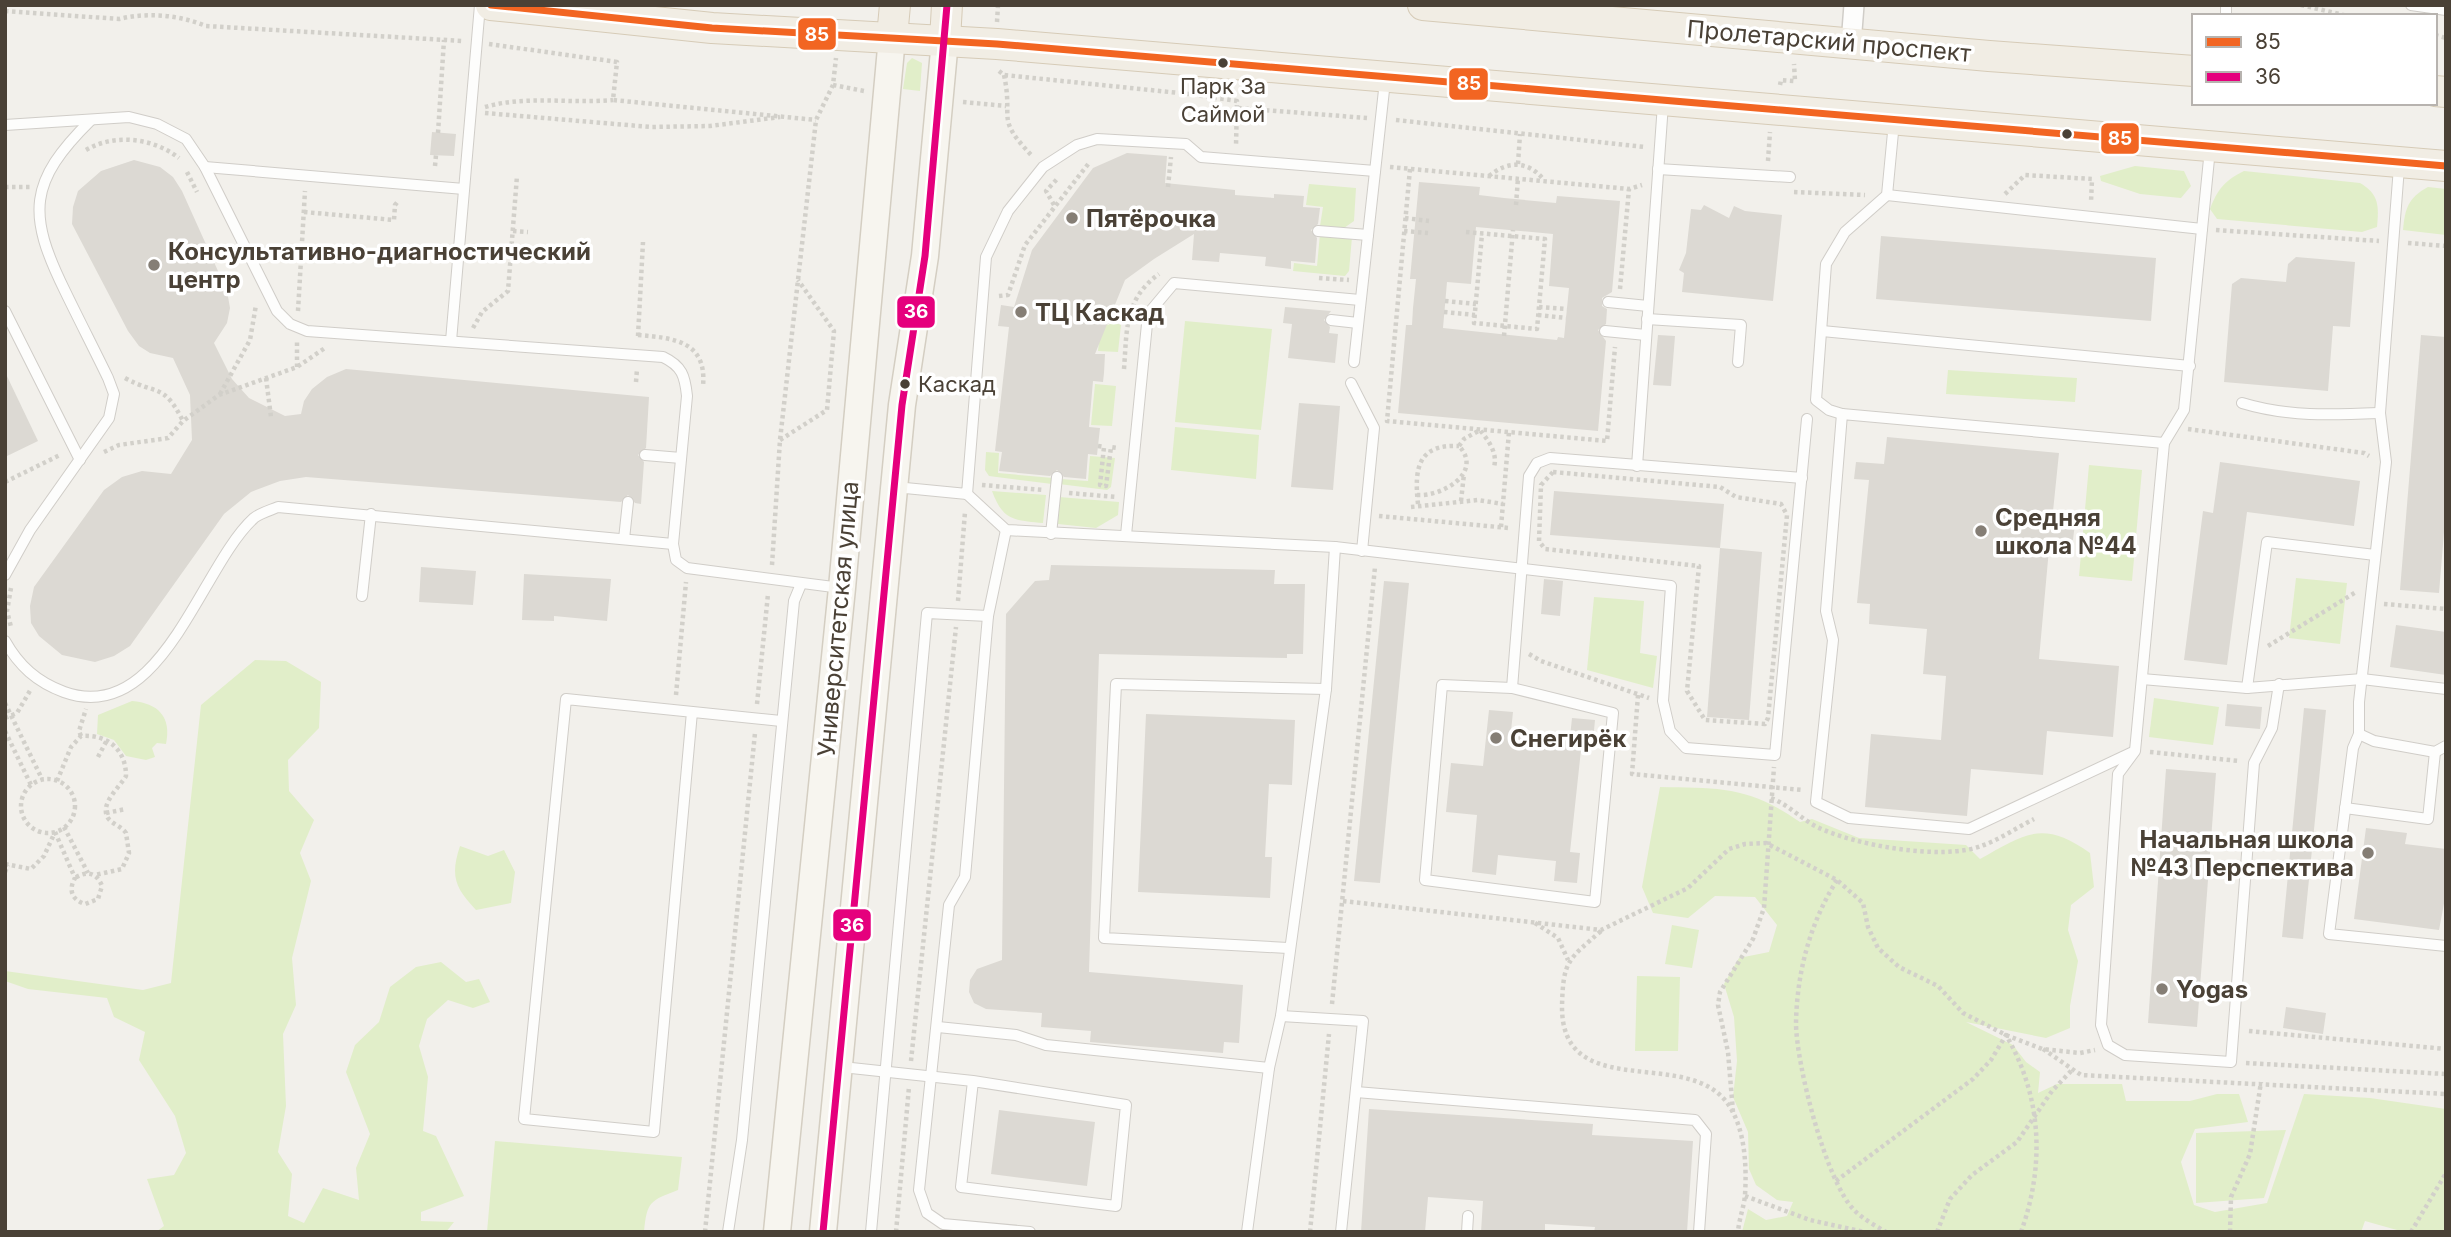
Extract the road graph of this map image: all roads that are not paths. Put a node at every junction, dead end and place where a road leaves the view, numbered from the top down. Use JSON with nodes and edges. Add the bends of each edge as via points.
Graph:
{"nodes":[{"id":1,"x":480,"y":5,"type":"edge"},
{"id":2,"x":491,"y":5,"type":"edge"},
{"id":3,"x":895,"y":5,"type":"edge"},
{"id":4,"x":947,"y":5,"type":"edge"},
{"id":5,"x":1423,"y":5,"type":"edge"},
{"id":6,"x":1854,"y":5,"type":"edge"},
{"id":7,"x":2411,"y":5,"type":"edge"},
{"id":8,"x":2446,"y":10,"type":"edge"},
{"id":9,"x":892,"y":37,"type":"junction"},
{"id":10,"x":945,"y":40,"type":"junction"},
{"id":11,"x":1851,"y":44,"type":"junction"},
{"id":12,"x":2192,"y":71,"type":"edge"},
{"id":13,"x":1385,"y":77,"type":"junction"},
{"id":14,"x":1663,"y":100,"type":"junction"},
{"id":15,"x":90,"y":120,"type":"junction"},
{"id":16,"x":1894,"y":120,"type":"junction"},
{"id":17,"x":5,"y":125,"type":"edge"},
{"id":18,"x":2210,"y":148,"type":"junction"},
{"id":19,"x":2400,"y":163,"type":"junction"},
{"id":20,"x":2446,"y":166,"type":"edge"},
{"id":21,"x":205,"y":167,"type":"junction"},
{"id":22,"x":1375,"y":168,"type":"junction"},
{"id":23,"x":1658,"y":169,"type":"junction"},
{"id":24,"x":1790,"y":177,"type":"dead end"},
{"id":25,"x":464,"y":189,"type":"junction"},
{"id":26,"x":1886,"y":195,"type":"junction"},
{"id":27,"x":2203,"y":229,"type":"junction"},
{"id":28,"x":1318,"y":231,"type":"dead end"},
{"id":29,"x":1368,"y":235,"type":"junction"},
{"id":30,"x":1360,"y":300,"type":"junction"},
{"id":31,"x":1613,"y":303,"type":"road end"},
{"id":32,"x":1648,"y":306,"type":"junction"},
{"id":33,"x":5,"y":311,"type":"edge"},
{"id":34,"x":1647,"y":319,"type":"junction"},
{"id":35,"x":1331,"y":320,"type":"dead end"},
{"id":36,"x":1358,"y":323,"type":"junction"},
{"id":37,"x":1605,"y":331,"type":"dead end"},
{"id":38,"x":1822,"y":331,"type":"junction"},
{"id":39,"x":1646,"y":335,"type":"junction"},
{"id":40,"x":451,"y":341,"type":"junction"},
{"id":41,"x":1354,"y":362,"type":"dead end"},
{"id":42,"x":1738,"y":362,"type":"dead end"},
{"id":43,"x":2190,"y":366,"type":"junction"},
{"id":44,"x":1351,"y":383,"type":"dead end"},
{"id":45,"x":2242,"y":403,"type":"dead end"},
{"id":46,"x":2380,"y":413,"type":"junction"},
{"id":47,"x":1842,"y":414,"type":"junction"},
{"id":48,"x":1807,"y":419,"type":"dead end"},
{"id":49,"x":2164,"y":443,"type":"junction"},
{"id":50,"x":645,"y":455,"type":"dead end"},
{"id":51,"x":681,"y":457,"type":"junction"},
{"id":52,"x":80,"y":460,"type":"junction"},
{"id":53,"x":1637,"y":466,"type":"junction"},
{"id":54,"x":1057,"y":477,"type":"dead end"},
{"id":55,"x":1802,"y":478,"type":"junction"},
{"id":56,"x":894,"y":487,"type":"junction"},
{"id":57,"x":967,"y":494,"type":"junction"},
{"id":58,"x":628,"y":502,"type":"dead end"},
{"id":59,"x":371,"y":514,"type":"junction"},
{"id":60,"x":1006,"y":530,"type":"junction"},
{"id":61,"x":1051,"y":534,"type":"junction"},
{"id":62,"x":1126,"y":535,"type":"junction"},
{"id":63,"x":625,"y":539,"type":"junction"},
{"id":64,"x":673,"y":544,"type":"junction"},
{"id":65,"x":1335,"y":547,"type":"junction"},
{"id":66,"x":1362,"y":551,"type":"junction"},
{"id":67,"x":2375,"y":555,"type":"junction"},
{"id":68,"x":1520,"y":568,"type":"junction"},
{"id":69,"x":5,"y":575,"type":"edge"},
{"id":70,"x":801,"y":584,"type":"junction"},
{"id":71,"x":842,"y":588,"type":"junction"},
{"id":72,"x":362,"y":596,"type":"dead end"},
{"id":73,"x":988,"y":616,"type":"junction"},
{"id":74,"x":5,"y":641,"type":"edge"},
{"id":75,"x":2142,"y":679,"type":"junction"},
{"id":76,"x":2362,"y":680,"type":"junction"},
{"id":77,"x":2279,"y":684,"type":"junction"},
{"id":78,"x":1512,"y":688,"type":"junction"},
{"id":79,"x":2247,"y":688,"type":"junction"},
{"id":80,"x":1326,"y":689,"type":"junction"},
{"id":81,"x":2446,"y":689,"type":"edge"},
{"id":82,"x":692,"y":712,"type":"junction"},
{"id":83,"x":781,"y":721,"type":"junction"},
{"id":84,"x":2359,"y":734,"type":"junction"},
{"id":85,"x":2446,"y":746,"type":"edge"},
{"id":86,"x":2435,"y":752,"type":"junction"},
{"id":87,"x":2138,"y":755,"type":"junction"},
{"id":88,"x":2345,"y":808,"type":"junction"},
{"id":89,"x":2446,"y":946,"type":"edge"},
{"id":90,"x":1288,"y":948,"type":"junction"},
{"id":91,"x":1281,"y":1016,"type":"junction"},
{"id":92,"x":938,"y":1027,"type":"junction"},
{"id":93,"x":839,"y":1066,"type":"junction"},
{"id":94,"x":1269,"y":1068,"type":"junction"},
{"id":95,"x":887,"y":1071,"type":"junction"},
{"id":96,"x":932,"y":1076,"type":"junction"},
{"id":97,"x":973,"y":1081,"type":"junction"},
{"id":98,"x":1356,"y":1092,"type":"junction"},
{"id":99,"x":1468,"y":1216,"type":"dead end"},
{"id":100,"x":728,"y":1232,"type":"edge"},
{"id":101,"x":777,"y":1232,"type":"edge"},
{"id":102,"x":823,"y":1232,"type":"edge"},
{"id":103,"x":871,"y":1232,"type":"edge"},
{"id":104,"x":1030,"y":1232,"type":"edge"},
{"id":105,"x":1247,"y":1232,"type":"edge"},
{"id":106,"x":1341,"y":1232,"type":"edge"},
{"id":107,"x":1467,"y":1232,"type":"edge"},
{"id":108,"x":1699,"y":1232,"type":"edge"}],
"edges":[{"from":1,"to":25,"type":"lane"},
{"from":2,"to":9,"type":"main road","via":[[712,28]]},
{"from":3,"to":9,"type":"main road","name":"Университетская улица"},
{"from":4,"to":10,"type":"main road","name":"Университетская улица"},
{"from":5,"to":11,"type":"main road","name":"Пролетарский проспект"},
{"from":6,"to":11,"type":"street"},
{"from":7,"to":8,"type":"lane"},
{"from":9,"to":10,"type":"main road"},
{"from":9,"to":71,"type":"main road","name":"Университетская улица"},
{"from":10,"to":13,"type":"main road"},
{"from":10,"to":56,"type":"main road","name":"Университетская улица","via":[[925,256]]},
{"from":11,"to":12,"type":"main road","name":"Пролетарский проспект"},
{"from":13,"to":14,"type":"main road"},
{"from":13,"to":22,"type":"lane"},
{"from":14,"to":16,"type":"main road"},
{"from":14,"to":23,"type":"lane"},
{"from":15,"to":17,"type":"lane"},
{"from":15,"to":21,"type":"lane","via":[[129,117],[157,124],[186,139]]},
{"from":15,"to":52,"type":"lane","via":[[62,148],[39,204],[40,233],[48,255],[114,394],[108,418]]},
{"from":16,"to":18,"type":"main road"},
{"from":16,"to":26,"type":"lane"},
{"from":18,"to":19,"type":"main road"},
{"from":18,"to":27,"type":"lane"},
{"from":19,"to":20,"type":"main road"},
{"from":19,"to":46,"type":"lane"},
{"from":21,"to":25,"type":"lane"},
{"from":21,"to":40,"type":"lane","via":[[278,311],[296,327]]},
{"from":22,"to":29,"type":"lane"},
{"from":22,"to":57,"type":"lane","via":[[1201,157],[1186,145],[1097,139],[1043,167],[1008,211],[986,257]]},
{"from":23,"to":24,"type":"lane"},
{"from":23,"to":32,"type":"lane"},
{"from":25,"to":40,"type":"lane"},
{"from":26,"to":27,"type":"lane"},
{"from":26,"to":38,"type":"lane","via":[[1845,232],[1826,264]]},
{"from":27,"to":43,"type":"lane"},
{"from":28,"to":29,"type":"lane"},
{"from":29,"to":30,"type":"lane"},
{"from":30,"to":36,"type":"lane"},
{"from":30,"to":62,"type":"lane","via":[[1174,283],[1148,314]]},
{"from":31,"to":32,"type":"lane"},
{"from":32,"to":34,"type":"lane"},
{"from":33,"to":52,"type":"lane"},
{"from":34,"to":39,"type":"lane"},
{"from":34,"to":42,"type":"lane","via":[[1741,325]]},
{"from":35,"to":36,"type":"lane"},
{"from":36,"to":41,"type":"lane"},
{"from":37,"to":39,"type":"lane"},
{"from":38,"to":43,"type":"lane"},
{"from":38,"to":47,"type":"lane","via":[[1816,400]]},
{"from":39,"to":53,"type":"lane"},
{"from":40,"to":51,"type":"lane","via":[[663,357],[685,376]]},
{"from":43,"to":49,"type":"lane","via":[[2184,410]]},
{"from":44,"to":66,"type":"lane","via":[[1374,428]]},
{"from":45,"to":46,"type":"lane","via":[[2273,413]]},
{"from":46,"to":67,"type":"lane","via":[[2386,462]]},
{"from":47,"to":49,"type":"lane"},
{"from":47,"to":87,"type":"lane","via":[[1826,611],[1833,640],[1816,802],[1849,818],[1969,829]]},
{"from":48,"to":55,"type":"lane"},
{"from":49,"to":75,"type":"lane"},
{"from":50,"to":51,"type":"lane"},
{"from":51,"to":64,"type":"lane"},
{"from":52,"to":69,"type":"lane","via":[[30,530]]},
{"from":53,"to":55,"type":"lane"},
{"from":53,"to":68,"type":"lane","via":[[1550,458],[1537,463],[1529,476]]},
{"from":54,"to":61,"type":"lane"},
{"from":55,"to":68,"type":"lane","via":[[1775,755],[1686,748],[1670,731],[1663,701],[1671,586]]},
{"from":56,"to":57,"type":"lane"},
{"from":56,"to":93,"type":"main road","name":"Университетская улица"},
{"from":57,"to":60,"type":"lane"},
{"from":58,"to":63,"type":"lane"},
{"from":59,"to":63,"type":"lane"},
{"from":59,"to":72,"type":"lane"},
{"from":59,"to":74,"type":"lane","via":[[278,507],[256,517],[162,657],[142,677],[111,693],[72,694],[38,679],[25,670]]},
{"from":60,"to":61,"type":"lane"},
{"from":60,"to":73,"type":"lane"},
{"from":61,"to":62,"type":"lane"},
{"from":62,"to":65,"type":"lane"},
{"from":63,"to":64,"type":"lane"},
{"from":64,"to":70,"type":"lane","via":[[676,560],[687,568]]},
{"from":65,"to":66,"type":"lane"},
{"from":65,"to":80,"type":"lane"},
{"from":66,"to":68,"type":"lane"},
{"from":67,"to":76,"type":"lane"},
{"from":67,"to":79,"type":"lane","via":[[2267,542]]},
{"from":68,"to":78,"type":"lane"},
{"from":70,"to":71,"type":"lane"},
{"from":70,"to":83,"type":"lane","via":[[794,601]]},
{"from":71,"to":101,"type":"main road","name":"Университетская улица"},
{"from":73,"to":92,"type":"lane","via":[[965,877],[949,905]]},
{"from":73,"to":95,"type":"lane","via":[[927,613]]},
{"from":75,"to":79,"type":"lane"},
{"from":75,"to":87,"type":"lane"},
{"from":76,"to":77,"type":"lane"},
{"from":76,"to":81,"type":"lane"},
{"from":76,"to":84,"type":"lane"},
{"from":77,"to":79,"type":"lane"},
{"from":77,"to":87,"type":"lane","via":[[2272,727],[2254,763],[2231,1062],[2125,1055],[2108,1045],[2102,1025],[2118,774]]},
{"from":78,"to":78,"type":"lane","via":[[1613,713],[1595,902],[1426,880],[1441,685]]},
{"from":80,"to":90,"type":"lane"},
{"from":80,"to":90,"type":"lane","via":[[1116,684],[1104,938]]},
{"from":82,"to":82,"type":"lane","via":[[654,1132],[524,1119],[566,699]]},
{"from":82,"to":83,"type":"lane"},
{"from":83,"to":100,"type":"lane","via":[[742,1140]]},
{"from":84,"to":86,"type":"lane"},
{"from":84,"to":88,"type":"lane"},
{"from":85,"to":86,"type":"lane"},
{"from":86,"to":88,"type":"lane","via":[[2428,819]]},
{"from":88,"to":89,"type":"lane","via":[[2329,934]]},
{"from":90,"to":91,"type":"lane"},
{"from":91,"to":94,"type":"lane"},
{"from":91,"to":98,"type":"lane","via":[[1363,1021]]},
{"from":92,"to":94,"type":"lane","via":[[1016,1034],[1046,1045]]},
{"from":92,"to":96,"type":"lane"},
{"from":93,"to":95,"type":"lane"},
{"from":93,"to":102,"type":"main road","name":"Университетская улица"},
{"from":94,"to":105,"type":"lane"},
{"from":95,"to":96,"type":"lane"},
{"from":95,"to":103,"type":"lane"},
{"from":96,"to":97,"type":"lane"},
{"from":96,"to":104,"type":"lane","via":[[919,1190],[927,1213],[943,1224]]},
{"from":97,"to":97,"type":"lane","via":[[961,1187],[1116,1206],[1126,1105]]},
{"from":98,"to":106,"type":"lane"},
{"from":98,"to":108,"type":"lane","via":[[1695,1121],[1706,1134]]},
{"from":99,"to":107,"type":"lane"}]}
